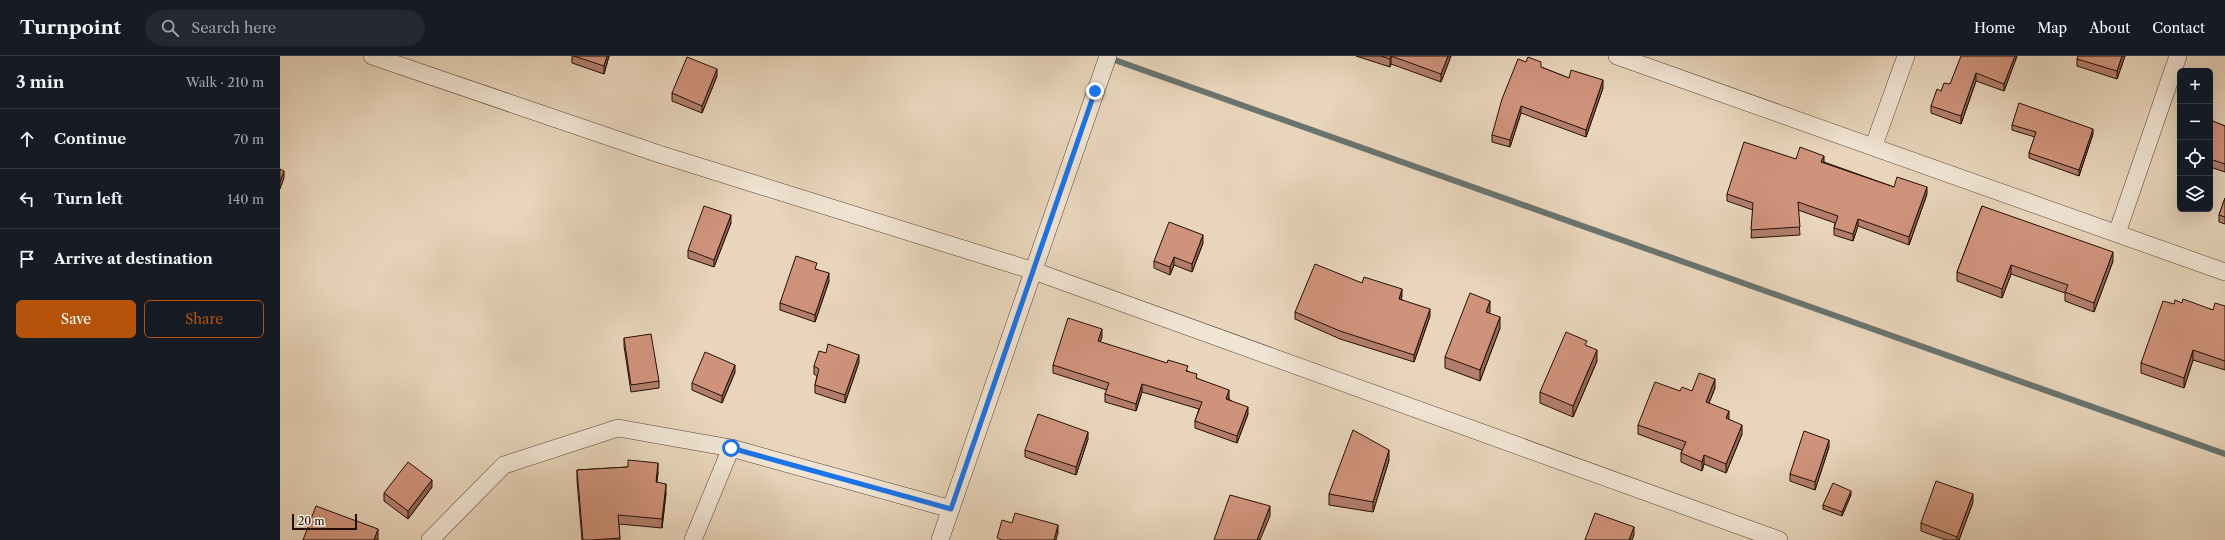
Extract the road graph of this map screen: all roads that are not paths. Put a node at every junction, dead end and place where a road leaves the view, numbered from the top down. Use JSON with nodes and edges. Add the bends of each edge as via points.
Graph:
{"nodes":[{"id":1,"x":372,"y":56,"type":"edge"},
{"id":2,"x":1108,"y":56,"type":"edge"},
{"id":3,"x":1617,"y":56,"type":"edge"},
{"id":4,"x":1906,"y":56,"type":"edge"},
{"id":5,"x":2178,"y":56,"type":"edge"},
{"id":6,"x":1641,"y":60,"type":"edge"},
{"id":7,"x":1874,"y":145,"type":"junction"},
{"id":8,"x":2117,"y":233,"type":"junction"},
{"id":9,"x":1034,"y":271,"type":"junction"},
{"id":10,"x":2225,"y":272,"type":"edge"},
{"id":11,"x":731,"y":448,"type":"junction"},
{"id":12,"x":951,"y":509,"type":"junction"},
{"id":13,"x":430,"y":540,"type":"edge"},
{"id":14,"x":693,"y":540,"type":"edge"},
{"id":15,"x":940,"y":540,"type":"edge"},
{"id":16,"x":1779,"y":540,"type":"edge"}],
"edges":[{"from":1,"to":9,"type":"street","via":[[660,154]]},
{"from":2,"to":9,"type":"street"},
{"from":3,"to":6,"type":"street"},
{"from":4,"to":7,"type":"street"},
{"from":5,"to":8,"type":"street"},
{"from":6,"to":7,"type":"street"},
{"from":7,"to":8,"type":"street"},
{"from":8,"to":10,"type":"street"},
{"from":9,"to":12,"type":"street"},
{"from":9,"to":16,"type":"street"},
{"from":11,"to":12,"type":"street"},
{"from":11,"to":13,"type":"street","via":[[618,428],[504,465]]},
{"from":11,"to":14,"type":"street"},
{"from":12,"to":15,"type":"street"}]}
